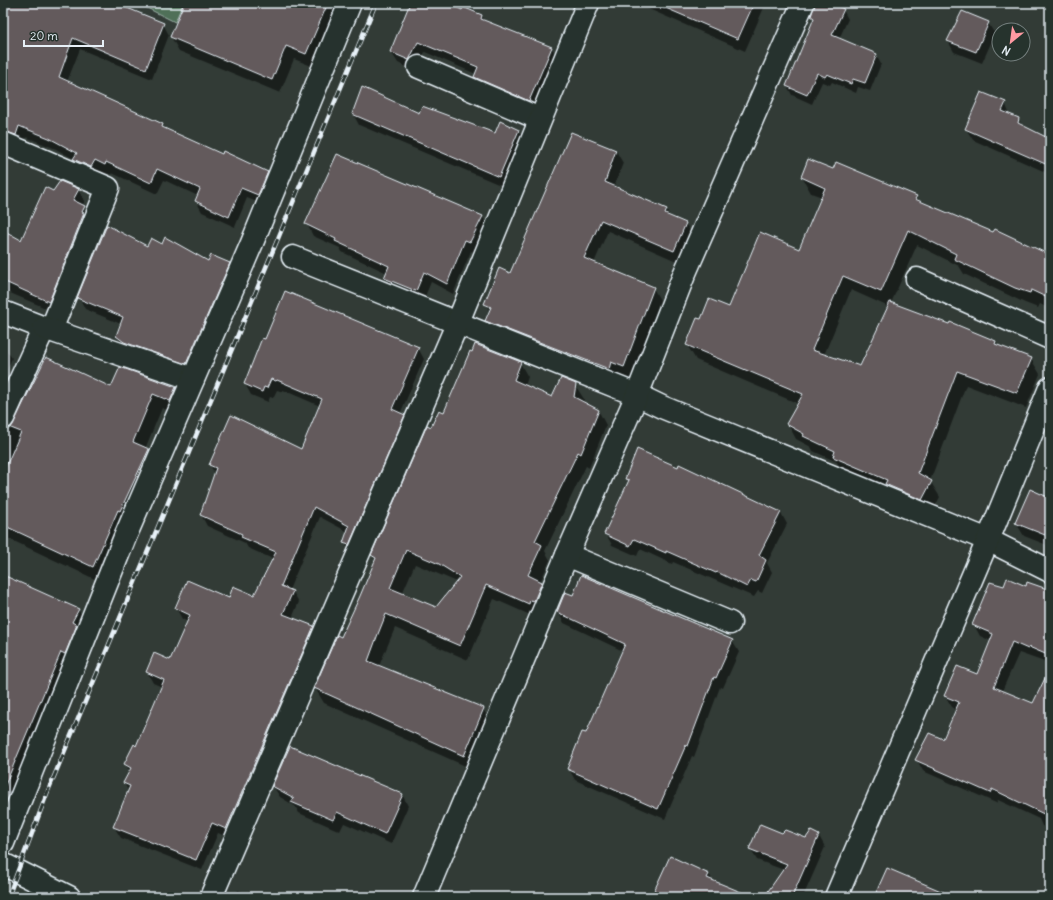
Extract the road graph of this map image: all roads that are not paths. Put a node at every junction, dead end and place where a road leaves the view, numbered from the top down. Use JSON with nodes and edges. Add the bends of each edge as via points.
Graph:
{"nodes":[{"id":1,"x":350,"y":3,"type":"edge"},
{"id":2,"x":588,"y":3,"type":"edge"},
{"id":3,"x":804,"y":3,"type":"edge"},
{"id":4,"x":419,"y":67,"type":"dead end"},
{"id":5,"x":540,"y":119,"type":"junction"},
{"id":6,"x":3,"y":143,"type":"edge"},
{"id":7,"x":293,"y":256,"type":"dead end"},
{"id":8,"x":917,"y":279,"type":"dead end"},
{"id":9,"x":3,"y":312,"type":"edge"},
{"id":10,"x":458,"y":322,"type":"junction"},
{"id":11,"x":47,"y":329,"type":"junction"},
{"id":12,"x":1050,"y":338,"type":"edge"},
{"id":13,"x":193,"y":379,"type":"junction"},
{"id":14,"x":1050,"y":388,"type":"edge"},
{"id":15,"x":637,"y":395,"type":"junction"},
{"id":16,"x":3,"y":418,"type":"edge"},
{"id":17,"x":988,"y":540,"type":"junction"},
{"id":18,"x":567,"y":555,"type":"junction"},
{"id":19,"x":1050,"y":571,"type":"edge"},
{"id":20,"x":730,"y":623,"type":"dead end"},
{"id":21,"x":3,"y":843,"type":"edge"},
{"id":22,"x":3,"y":864,"type":"edge"},
{"id":23,"x":69,"y":897,"type":"edge"},
{"id":24,"x":211,"y":897,"type":"edge"},
{"id":25,"x":424,"y":897,"type":"edge"},
{"id":26,"x":836,"y":897,"type":"edge"}],
"edges":[{"from":1,"to":13,"type":"street","via":[[252,243]]},
{"from":2,"to":5,"type":"street"},
{"from":3,"to":15,"type":"street","via":[[684,275]]},
{"from":4,"to":5,"type":"street"},
{"from":5,"to":10,"type":"street"},
{"from":6,"to":11,"type":"street","via":[[108,188]]},
{"from":7,"to":10,"type":"street"},
{"from":8,"to":12,"type":"street"},
{"from":9,"to":11,"type":"street"},
{"from":10,"to":15,"type":"street"},
{"from":10,"to":24,"type":"street"},
{"from":11,"to":13,"type":"street"},
{"from":11,"to":16,"type":"street"},
{"from":13,"to":21,"type":"street","via":[[122,544]]},
{"from":14,"to":17,"type":"street"},
{"from":15,"to":17,"type":"street"},
{"from":15,"to":18,"type":"street"},
{"from":17,"to":19,"type":"street"},
{"from":17,"to":26,"type":"street"},
{"from":18,"to":20,"type":"street"},
{"from":18,"to":25,"type":"street"},
{"from":22,"to":23,"type":"street"}]}
